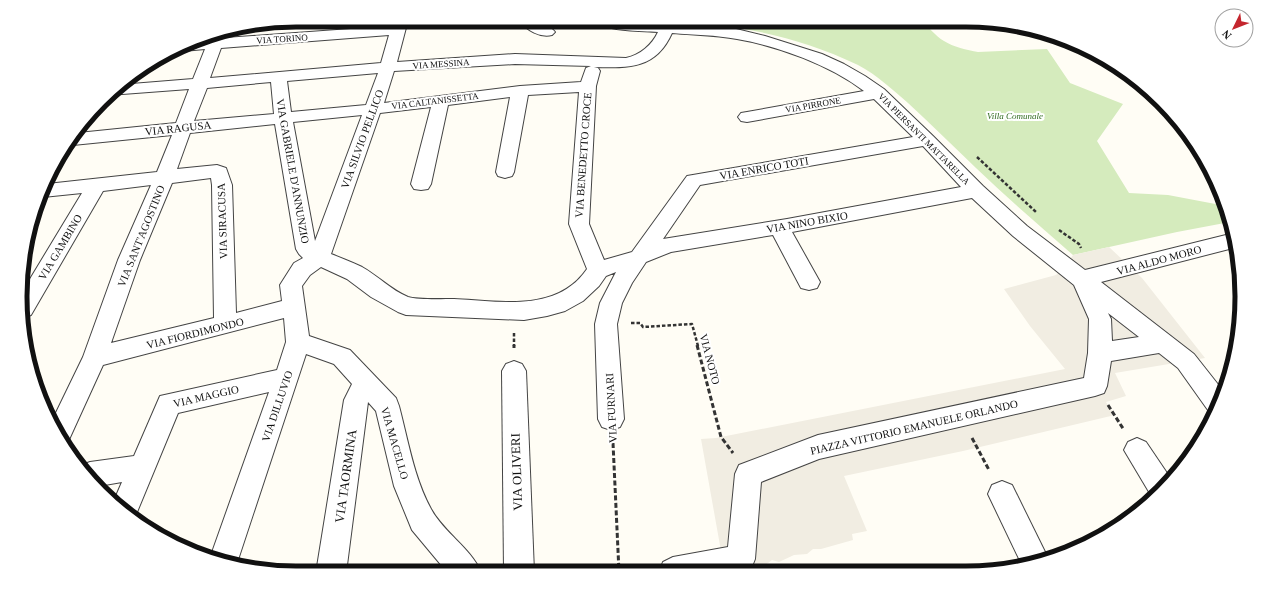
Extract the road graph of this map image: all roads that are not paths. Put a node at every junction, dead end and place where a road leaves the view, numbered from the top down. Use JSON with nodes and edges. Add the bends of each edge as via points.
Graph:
{"nodes":[{"id":1,"x":372,"y":27,"type":"edge"},
{"id":2,"x":399,"y":27,"type":"edge"},
{"id":3,"x":533,"y":27,"type":"edge"},
{"id":4,"x":655,"y":27,"type":"edge"},
{"id":5,"x":667,"y":28,"type":"junction"},
{"id":6,"x":547,"y":32,"type":"dead end"},
{"id":7,"x":222,"y":38,"type":"edge"},
{"id":8,"x":215,"y":39,"type":"edge"},
{"id":9,"x":595,"y":61,"type":"junction"},
{"id":10,"x":388,"y":67,"type":"junction"},
{"id":11,"x":278,"y":76,"type":"junction"},
{"id":12,"x":199,"y":83,"type":"junction"},
{"id":13,"x":588,"y":86,"type":"junction"},
{"id":14,"x":124,"y":90,"type":"edge"},
{"id":15,"x":520,"y":91,"type":"junction"},
{"id":16,"x":878,"y":93,"type":"junction"},
{"id":17,"x":441,"y":100,"type":"junction"},
{"id":18,"x":373,"y":109,"type":"junction"},
{"id":19,"x":283,"y":117,"type":"junction"},
{"id":20,"x":747,"y":117,"type":"dead end"},
{"id":21,"x":182,"y":128,"type":"junction"},
{"id":22,"x":78,"y":138,"type":"edge"},
{"id":23,"x":927,"y":140,"type":"junction"},
{"id":24,"x":505,"y":172,"type":"dead end"},
{"id":25,"x":164,"y":178,"type":"junction"},
{"id":26,"x":421,"y":184,"type":"dead end"},
{"id":27,"x":98,"y":185,"type":"junction"},
{"id":28,"x":49,"y":191,"type":"edge"},
{"id":29,"x":976,"y":191,"type":"junction"},
{"id":30,"x":779,"y":227,"type":"junction"},
{"id":31,"x":1229,"y":241,"type":"edge"},
{"id":32,"x":639,"y":257,"type":"junction"},
{"id":33,"x":319,"y":258,"type":"junction"},
{"id":34,"x":598,"y":270,"type":"junction"},
{"id":35,"x":1074,"y":273,"type":"junction"},
{"id":36,"x":809,"y":282,"type":"dead end"},
{"id":37,"x":27,"y":302,"type":"edge"},
{"id":38,"x":294,"y":308,"type":"junction"},
{"id":39,"x":225,"y":325,"type":"junction"},
{"id":40,"x":298,"y":342,"type":"junction"},
{"id":41,"x":1164,"y":343,"type":"junction"},
{"id":42,"x":1100,"y":353,"type":"junction"},
{"id":43,"x":95,"y":357,"type":"junction"},
{"id":44,"x":514,"y":371,"type":"road end"},
{"id":45,"x":286,"y":378,"type":"junction"},
{"id":46,"x":365,"y":382,"type":"junction"},
{"id":47,"x":1214,"y":399,"type":"edge"},
{"id":48,"x":611,"y":419,"type":"road end"},
{"id":49,"x":62,"y":428,"type":"edge"},
{"id":50,"x":1137,"y":450,"type":"road end"},
{"id":51,"x":141,"y":467,"type":"junction"},
{"id":52,"x":94,"y":474,"type":"edge"},
{"id":53,"x":1159,"y":484,"type":"edge"},
{"id":54,"x":1002,"y":494,"type":"dead end"},
{"id":55,"x":126,"y":505,"type":"edge"},
{"id":56,"x":225,"y":556,"type":"edge"},
{"id":57,"x":1033,"y":558,"type":"edge"},
{"id":58,"x":332,"y":566,"type":"edge"},
{"id":59,"x":460,"y":566,"type":"edge"},
{"id":60,"x":519,"y":566,"type":"edge"},
{"id":61,"x":704,"y":566,"type":"edge"}],
"edges":[{"from":1,"to":7,"type":"street","name":"VIA TORINO"},
{"from":2,"to":10,"type":"street","name":"VIA SILVIO PELLICO"},
{"from":3,"to":6,"type":"street"},
{"from":4,"to":5,"type":"street","name":"VIA PIERSANTI MATTARELLA"},
{"from":5,"to":9,"type":"street","name":"VIA MESSINA","via":[[663,40],[637,62]]},
{"from":5,"to":16,"type":"street","name":"VIA PIERSANTI MATTARELLA","via":[[736,34],[789,47],[838,67]]},
{"from":8,"to":12,"type":"street","name":"VIA SANT'AGOSTINO"},
{"from":9,"to":10,"type":"street","name":"VIA MESSINA","via":[[515,59]]},
{"from":9,"to":13,"type":"street","name":"VIA BENEDETTO CROCE"},
{"from":10,"to":11,"type":"street","name":"VIA MESSINA"},
{"from":10,"to":18,"type":"street","name":"VIA SILVIO PELLICO"},
{"from":11,"to":12,"type":"street","name":"VIA MESSINA"},
{"from":11,"to":19,"type":"street","name":"VIA GABRIELE D'ANNUNZIO"},
{"from":12,"to":14,"type":"street","name":"VIA MESSINA"},
{"from":12,"to":21,"type":"street","name":"VIA SANT'AGOSTINO"},
{"from":13,"to":15,"type":"street","name":"VIA CALTANISSETTA"},
{"from":13,"to":34,"type":"street","name":"VIA BENEDETTO CROCE","via":[[579,224]]},
{"from":15,"to":17,"type":"street","name":"VIA CALTANISSETTA"},
{"from":15,"to":24,"type":"street"},
{"from":16,"to":20,"type":"street","name":"VIA PIRRONE"},
{"from":16,"to":23,"type":"street","name":"VIA PIERSANTI MATTARELLA"},
{"from":17,"to":18,"type":"street","name":"VIA CALTANISSETTA"},
{"from":17,"to":26,"type":"street"},
{"from":18,"to":19,"type":"street","name":"VIA CALTANISSETTA"},
{"from":18,"to":33,"type":"street","name":"VIA SILVIO PELLICO"},
{"from":19,"to":21,"type":"street","name":"VIA RAGUSA"},
{"from":19,"to":33,"type":"street","name":"VIA GABRIELE D'ANNUNZIO","via":[[306,249]]},
{"from":21,"to":22,"type":"street","name":"VIA RAGUSA"},
{"from":21,"to":25,"type":"street","name":"VIA SANT'AGOSTINO"},
{"from":23,"to":29,"type":"street","name":"VIA PIERSANTI MATTARELLA"},
{"from":23,"to":32,"type":"street","name":"VIA ENRICO TOTI","via":[[694,180]]},
{"from":25,"to":27,"type":"street"},
{"from":25,"to":39,"type":"street","name":"VIA SIRACUSA","via":[[212,170],[219,172],[222,185]]},
{"from":25,"to":43,"type":"street","name":"VIA SANT'AGOSTINO","via":[[129,260]]},
{"from":27,"to":28,"type":"street"},
{"from":27,"to":37,"type":"street","name":"VIA GAMBINO"},
{"from":29,"to":30,"type":"street","name":"VIA NINO BIXIO"},
{"from":29,"to":35,"type":"street","name":"VIA PIERSANTI MATTARELLA","via":[[1020,231]]},
{"from":30,"to":32,"type":"street","name":"VIA NINO BIXIO","via":[[667,245]]},
{"from":30,"to":36,"type":"street"},
{"from":31,"to":35,"type":"street","name":"VIA ALDO MORO"},
{"from":32,"to":34,"type":"street","name":"VIA NINO BIXIO"},
{"from":32,"to":48,"type":"street","name":"VIA FURNARI","via":[[611,303],[606,324]]},
{"from":33,"to":34,"type":"street","via":[[355,273],[379,291],[406,306],[515,311],[539,310],[568,300],[581,292]]},
{"from":33,"to":38,"type":"street","name":"VIA DILLUVIO","via":[[302,269],[291,285]]},
{"from":35,"to":41,"type":"street","name":"VIA PIERSANTI MATTARELLA"},
{"from":35,"to":42,"type":"street","via":[[1100,319]]},
{"from":38,"to":39,"type":"street","name":"VIA FIORDIMONDO"},
{"from":38,"to":40,"type":"street","name":"VIA DILLUVIO"},
{"from":39,"to":43,"type":"street","name":"VIA FIORDIMONDO"},
{"from":40,"to":45,"type":"street","name":"VIA DILLUVIO"},
{"from":40,"to":46,"type":"street","name":"VIA MACELLO","via":[[342,357]]},
{"from":41,"to":42,"type":"street"},
{"from":41,"to":47,"type":"street","name":"VIA PIERSANTI MATTARELLA","via":[[1186,361]]},
{"from":42,"to":61,"type":"street","name":"PIAZZA VITTORIO EMANUELE ORLANDO","via":[[1095,386],[818,447],[748,474],[741,559]]},
{"from":43,"to":49,"type":"street","name":"VIA SANT'AGOSTINO"},
{"from":44,"to":60,"type":"street","name":"VIA OLIVERI"},
{"from":45,"to":51,"type":"street","name":"VIA MAGGIO","via":[[169,404]]},
{"from":45,"to":56,"type":"street","name":"VIA DILLUVIO"},
{"from":46,"to":58,"type":"street","name":"VIA TAORMINA","via":[[356,400]]},
{"from":46,"to":59,"type":"street","name":"VIA MACELLO","via":[[387,406],[407,486],[422,520]]},
{"from":50,"to":53,"type":"street"},
{"from":51,"to":52,"type":"street"},
{"from":51,"to":55,"type":"street","name":"VIA MAGGIO"},
{"from":54,"to":57,"type":"street"}]}
